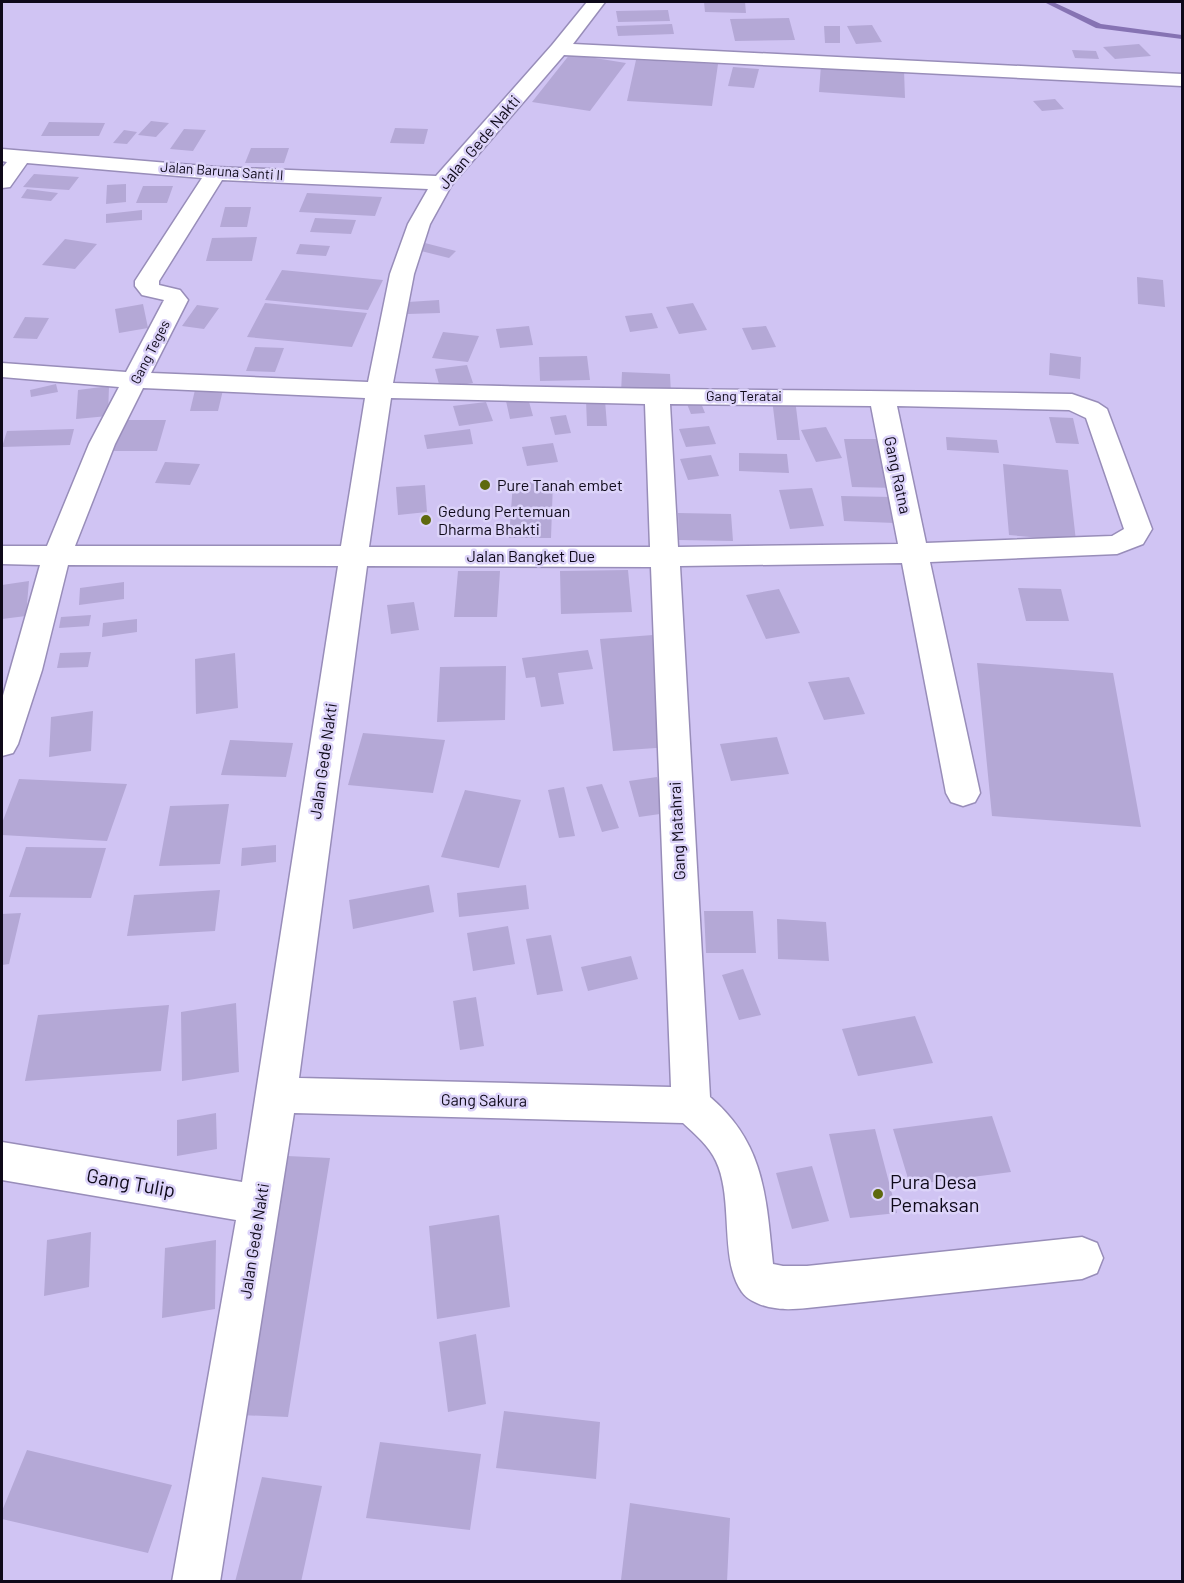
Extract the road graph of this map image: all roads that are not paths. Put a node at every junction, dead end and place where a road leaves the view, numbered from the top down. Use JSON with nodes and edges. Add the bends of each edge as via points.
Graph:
{"nodes":[{"id":1,"x":596,"y":2,"type":"edge"},
{"id":2,"x":559,"y":49,"type":"junction"},
{"id":3,"x":1182,"y":80,"type":"edge"},
{"id":4,"x":12,"y":155,"type":"edge"},
{"id":5,"x":216,"y":172,"type":"junction"},
{"id":6,"x":2,"y":182,"type":"edge"},
{"id":7,"x":442,"y":183,"type":"junction"},
{"id":8,"x":2,"y":370,"type":"edge"},
{"id":9,"x":137,"y":379,"type":"junction"},
{"id":10,"x":379,"y":392,"type":"junction"},
{"id":11,"x":657,"y":396,"type":"junction"},
{"id":12,"x":882,"y":397,"type":"junction"},
{"id":13,"x":1101,"y":421,"type":"joint"},
{"id":14,"x":914,"y":553,"type":"junction"},
{"id":15,"x":2,"y":555,"type":"edge"},
{"id":16,"x":354,"y":555,"type":"junction"},
{"id":17,"x":664,"y":556,"type":"junction"},
{"id":18,"x":56,"y":557,"type":"junction"},
{"id":19,"x":2,"y":744,"type":"edge"},
{"id":20,"x":963,"y":793,"type":"dead end"},
{"id":21,"x":277,"y":1095,"type":"junction"},
{"id":22,"x":691,"y":1105,"type":"junction"},
{"id":23,"x":2,"y":1161,"type":"edge"},
{"id":24,"x":260,"y":1206,"type":"junction"},
{"id":25,"x":1082,"y":1258,"type":"dead end"},
{"id":26,"x":196,"y":1581,"type":"edge"}],
"edges":[{"from":1,"to":2,"type":"street","name":"Jalan Gede Nakti"},
{"from":2,"to":3,"type":"street"},
{"from":2,"to":7,"type":"street","name":"Jalan Gede Nakti"},
{"from":4,"to":5,"type":"street","name":"Jalan Baruna Santi II"},
{"from":4,"to":6,"type":"street"},
{"from":5,"to":7,"type":"street","name":"Jalan Baruna Santi II"},
{"from":5,"to":9,"type":"street","name":"Gang Teges","via":[[147,281],[150,290],[172,295],[176,300]]},
{"from":7,"to":10,"type":"street","name":"Jalan Gede Nakti","via":[[409,249]]},
{"from":8,"to":9,"type":"street","name":"Gang Teratai"},
{"from":9,"to":10,"type":"street","name":"Gang Teratai"},
{"from":9,"to":18,"type":"street","name":"Gang Teges","via":[[102,444]]},
{"from":10,"to":11,"type":"street","name":"Gang Teratai"},
{"from":10,"to":16,"type":"street","name":"Jalan Gede Nakti"},
{"from":11,"to":12,"type":"street","name":"Gang Teratai"},
{"from":11,"to":17,"type":"street","name":"Gang Matahrai"},
{"from":12,"to":13,"type":"street","name":"Gang Teratai","via":[[1072,402],[1089,408]]},
{"from":12,"to":14,"type":"street","name":"Gang Ratna"},
{"from":13,"to":14,"type":"street","name":"Jalan Bangket Due","via":[[1138,529],[1133,537],[1117,545]]},
{"from":14,"to":17,"type":"street","name":"Jalan Bangket Due"},
{"from":14,"to":20,"type":"street","name":"Gang Ratna"},
{"from":15,"to":18,"type":"street","name":"Jalan Bangket Due"},
{"from":16,"to":17,"type":"street","name":"Jalan Bangket Due"},
{"from":16,"to":18,"type":"street","name":"Jalan Bangket Due"},
{"from":16,"to":21,"type":"street","name":"Jalan Gede Nakti"},
{"from":17,"to":22,"type":"street","name":"Gang Matahrai"},
{"from":18,"to":19,"type":"street","name":"Gang Teges","via":[[27,670]]},
{"from":21,"to":22,"type":"street","name":"Gang Sakura"},
{"from":21,"to":24,"type":"street","name":"Jalan Gede Nakti"},
{"from":22,"to":25,"type":"street","via":[[708,1120],[735,1158],[745,1200],[753,1270],[763,1285],[807,1287]]},
{"from":23,"to":24,"type":"street","name":"Gang Tulip"},
{"from":24,"to":26,"type":"street","name":"Jalan Gede Nakti"}]}
